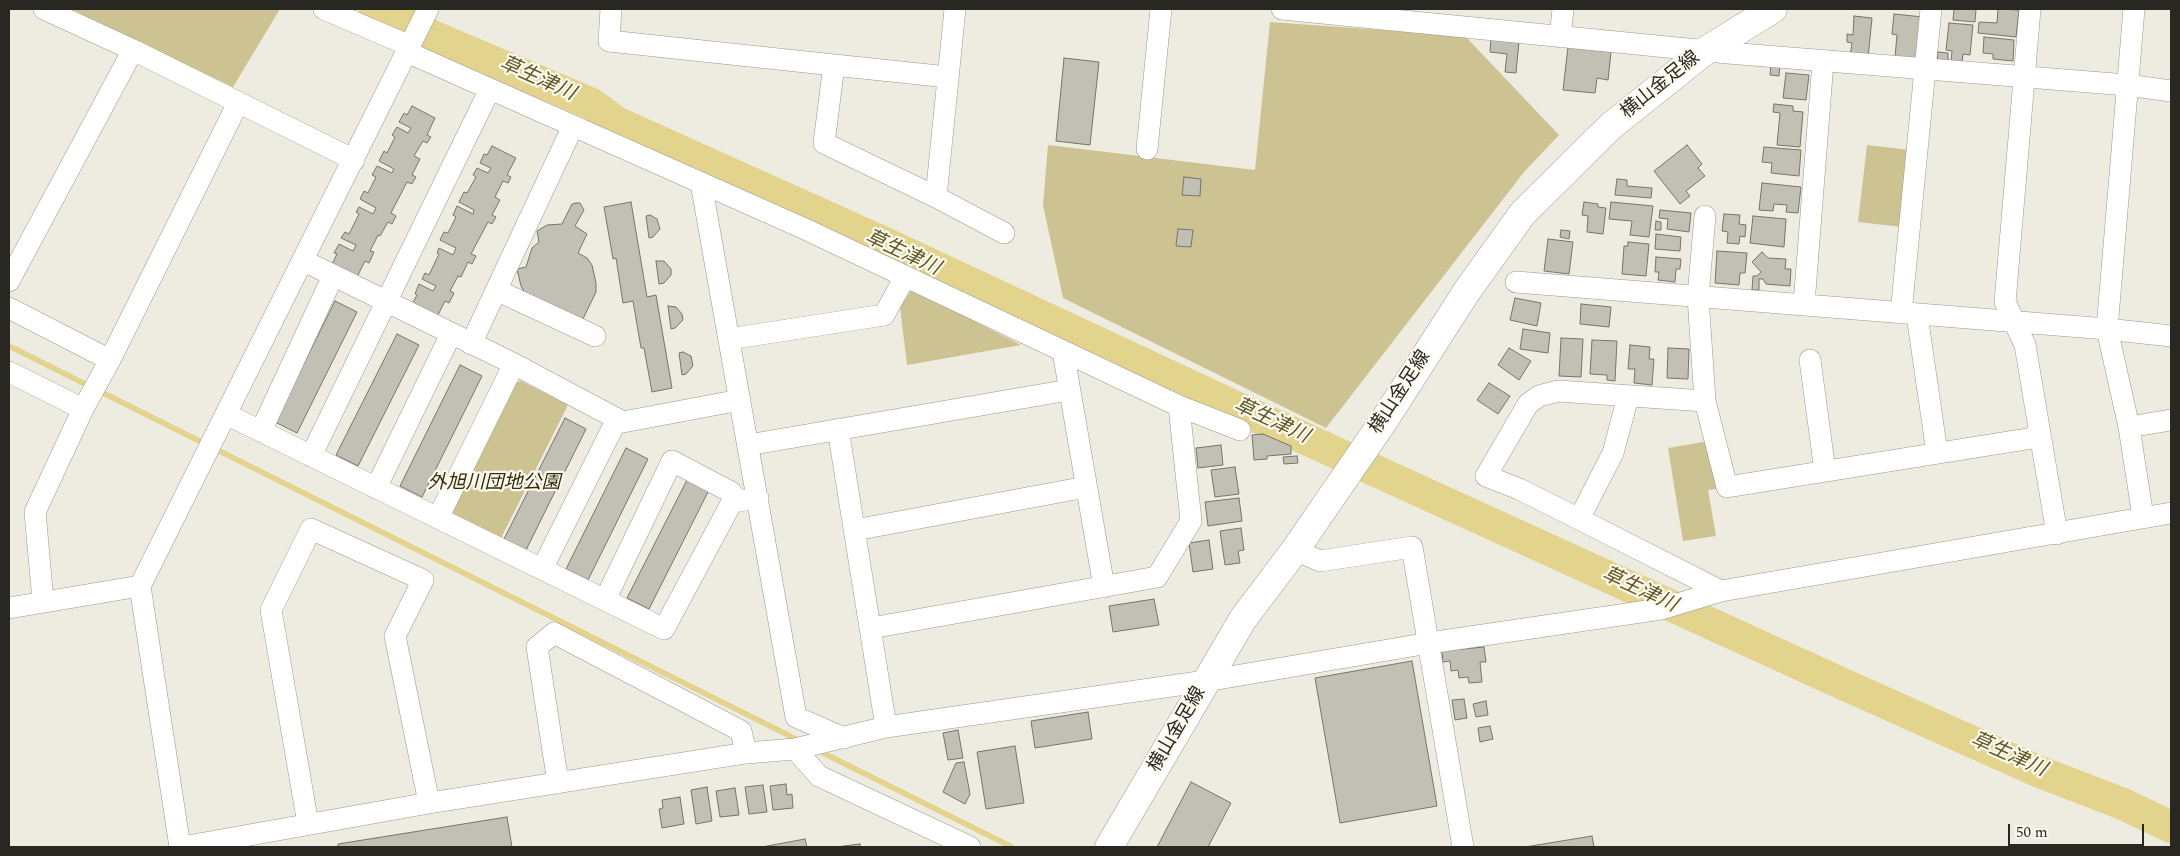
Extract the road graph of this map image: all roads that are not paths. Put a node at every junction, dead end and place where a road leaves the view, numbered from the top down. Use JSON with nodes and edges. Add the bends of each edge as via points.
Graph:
{"nodes":[{"id":1,"x":44,"y":9,"type":"edge"},
{"id":2,"x":324,"y":9,"type":"edge"},
{"id":3,"x":428,"y":9,"type":"edge"},
{"id":4,"x":611,"y":9,"type":"edge"},
{"id":5,"x":954,"y":9,"type":"edge"},
{"id":6,"x":1160,"y":9,"type":"edge"},
{"id":7,"x":1282,"y":9,"type":"edge"},
{"id":8,"x":1563,"y":9,"type":"edge"},
{"id":9,"x":1773,"y":9,"type":"edge"},
{"id":10,"x":1931,"y":9,"type":"edge"},
{"id":11,"x":2030,"y":9,"type":"edge"},
{"id":12,"x":2134,"y":9,"type":"edge"},
{"id":13,"x":1351,"y":12,"type":"edge"},
{"id":14,"x":1560,"y":37,"type":"junction"},
{"id":15,"x":409,"y":47,"type":"junction"},
{"id":16,"x":133,"y":50,"type":"junction"},
{"id":17,"x":1705,"y":51,"type":"junction"},
{"id":18,"x":1823,"y":62,"type":"junction"},
{"id":19,"x":834,"y":65,"type":"junction"},
{"id":20,"x":1925,"y":69,"type":"junction"},
{"id":21,"x":948,"y":77,"type":"junction"},
{"id":22,"x":2024,"y":78,"type":"junction"},
{"id":23,"x":2127,"y":85,"type":"junction"},
{"id":24,"x":490,"y":89,"type":"junction"},
{"id":25,"x":2171,"y":91,"type":"edge"},
{"id":26,"x":238,"y":103,"type":"junction"},
{"id":27,"x":573,"y":126,"type":"junction"},
{"id":28,"x":1147,"y":149,"type":"dead end"},
{"id":29,"x":354,"y":160,"type":"junction"},
{"id":30,"x":700,"y":183,"type":"junction"},
{"id":31,"x":936,"y":197,"type":"junction"},
{"id":32,"x":1705,"y":216,"type":"dead end"},
{"id":33,"x":1004,"y":232,"type":"dead end"},
{"id":34,"x":304,"y":260,"type":"junction"},
{"id":35,"x":333,"y":276,"type":"junction"},
{"id":36,"x":905,"y":277,"type":"junction"},
{"id":37,"x":9,"y":281,"type":"edge"},
{"id":38,"x":1516,"y":282,"type":"dead end"},
{"id":39,"x":496,"y":290,"type":"junction"},
{"id":40,"x":1698,"y":297,"type":"junction"},
{"id":41,"x":386,"y":302,"type":"junction"},
{"id":42,"x":1804,"y":304,"type":"junction"},
{"id":43,"x":9,"y":308,"type":"edge"},
{"id":44,"x":1909,"y":314,"type":"junction"},
{"id":45,"x":2013,"y":321,"type":"junction"},
{"id":46,"x":2108,"y":329,"type":"junction"},
{"id":47,"x":451,"y":334,"type":"junction"},
{"id":48,"x":595,"y":336,"type":"dead end"},
{"id":49,"x":2171,"y":336,"type":"edge"},
{"id":50,"x":729,"y":339,"type":"junction"},
{"id":51,"x":471,"y":344,"type":"junction"},
{"id":52,"x":1063,"y":350,"type":"junction"},
{"id":53,"x":1810,"y":360,"type":"dead end"},
{"id":54,"x":514,"y":364,"type":"junction"},
{"id":55,"x":105,"y":369,"type":"junction"},
{"id":56,"x":9,"y":372,"type":"edge"},
{"id":57,"x":1069,"y":390,"type":"junction"},
{"id":58,"x":1628,"y":397,"type":"junction"},
{"id":59,"x":740,"y":400,"type":"junction"},
{"id":60,"x":1705,"y":401,"type":"junction"},
{"id":61,"x":85,"y":404,"type":"junction"},
{"id":62,"x":1179,"y":406,"type":"junction"},
{"id":63,"x":226,"y":414,"type":"junction"},
{"id":64,"x":617,"y":419,"type":"junction"},
{"id":65,"x":2171,"y":420,"type":"edge"},
{"id":66,"x":2129,"y":426,"type":"junction"},
{"id":67,"x":838,"y":429,"type":"junction"},
{"id":68,"x":1240,"y":430,"type":"dead end"},
{"id":69,"x":261,"y":431,"type":"junction"},
{"id":70,"x":2039,"y":437,"type":"junction"},
{"id":71,"x":748,"y":445,"type":"junction"},
{"id":72,"x":1937,"y":453,"type":"junction"},
{"id":73,"x":311,"y":456,"type":"junction"},
{"id":74,"x":1825,"y":471,"type":"junction"},
{"id":75,"x":1086,"y":487,"type":"junction"},
{"id":76,"x":376,"y":488,"type":"junction"},
{"id":77,"x":758,"y":498,"type":"junction"},
{"id":78,"x":737,"y":501,"type":"junction"},
{"id":79,"x":2171,"y":513,"type":"edge"},
{"id":80,"x":2143,"y":517,"type":"junction"},
{"id":81,"x":438,"y":518,"type":"junction"},
{"id":82,"x":1579,"y":519,"type":"junction"},
{"id":83,"x":855,"y":530,"type":"junction"},
{"id":84,"x":2057,"y":534,"type":"junction"},
{"id":85,"x":1295,"y":550,"type":"junction"},
{"id":86,"x":542,"y":569,"type":"junction"},
{"id":87,"x":140,"y":586,"type":"junction"},
{"id":88,"x":1104,"y":587,"type":"junction"},
{"id":89,"x":1720,"y":592,"type":"junction"},
{"id":90,"x":605,"y":600,"type":"junction"},
{"id":91,"x":43,"y":601,"type":"junction"},
{"id":92,"x":9,"y":608,"type":"edge"},
{"id":93,"x":871,"y":628,"type":"junction"},
{"id":94,"x":1429,"y":643,"type":"junction"},
{"id":95,"x":1206,"y":681,"type":"junction"},
{"id":96,"x":886,"y":727,"type":"junction"},
{"id":97,"x":834,"y":740,"type":"junction"},
{"id":98,"x":796,"y":749,"type":"junction"},
{"id":99,"x":746,"y":752,"type":"junction"},
{"id":100,"x":558,"y":783,"type":"junction"},
{"id":101,"x":429,"y":803,"type":"junction"},
{"id":102,"x":308,"y":824,"type":"junction"},
{"id":103,"x":181,"y":847,"type":"edge"},
{"id":104,"x":970,"y":847,"type":"edge"},
{"id":105,"x":1109,"y":847,"type":"edge"},
{"id":106,"x":1463,"y":847,"type":"edge"}],
"edges":[{"from":1,"to":16,"type":"street"},
{"from":2,"to":15,"type":"street"},
{"from":3,"to":15,"type":"street"},
{"from":4,"to":19,"type":"street","via":[[609,41]]},
{"from":5,"to":21,"type":"street"},
{"from":6,"to":28,"type":"street"},
{"from":7,"to":13,"type":"street"},
{"from":8,"to":14,"type":"street"},
{"from":9,"to":17,"type":"street","name":"横山金足線"},
{"from":10,"to":20,"type":"street"},
{"from":11,"to":22,"type":"street"},
{"from":12,"to":23,"type":"street"},
{"from":13,"to":14,"type":"street"},
{"from":14,"to":17,"type":"street"},
{"from":15,"to":24,"type":"street"},
{"from":15,"to":29,"type":"street"},
{"from":16,"to":26,"type":"street"},
{"from":16,"to":37,"type":"street"},
{"from":17,"to":18,"type":"street"},
{"from":17,"to":85,"type":"street","name":"横山金足線","via":[[1611,126],[1523,213],[1467,291],[1385,419]]},
{"from":18,"to":20,"type":"street"},
{"from":18,"to":42,"type":"street"},
{"from":19,"to":21,"type":"street"},
{"from":19,"to":31,"type":"street","via":[[824,143]]},
{"from":20,"to":22,"type":"street"},
{"from":20,"to":44,"type":"street"},
{"from":21,"to":31,"type":"street"},
{"from":22,"to":23,"type":"street"},
{"from":22,"to":45,"type":"street","via":[[2005,302]]},
{"from":23,"to":25,"type":"street"},
{"from":23,"to":46,"type":"street"},
{"from":24,"to":27,"type":"street"},
{"from":24,"to":41,"type":"street"},
{"from":26,"to":29,"type":"street"},
{"from":26,"to":55,"type":"street"},
{"from":27,"to":30,"type":"street"},
{"from":27,"to":39,"type":"street"},
{"from":29,"to":34,"type":"street"},
{"from":30,"to":36,"type":"street"},
{"from":30,"to":50,"type":"street"},
{"from":31,"to":33,"type":"street"},
{"from":32,"to":40,"type":"street"},
{"from":34,"to":35,"type":"street"},
{"from":34,"to":63,"type":"street"},
{"from":35,"to":41,"type":"street"},
{"from":35,"to":69,"type":"street"},
{"from":36,"to":50,"type":"street","via":[[884,315]]},
{"from":36,"to":52,"type":"street"},
{"from":38,"to":40,"type":"street"},
{"from":39,"to":48,"type":"street"},
{"from":39,"to":51,"type":"street"},
{"from":40,"to":42,"type":"street"},
{"from":40,"to":60,"type":"street"},
{"from":41,"to":47,"type":"street"},
{"from":41,"to":73,"type":"street"},
{"from":42,"to":44,"type":"street"},
{"from":43,"to":55,"type":"street"},
{"from":44,"to":45,"type":"street"},
{"from":44,"to":72,"type":"street"},
{"from":45,"to":46,"type":"street"},
{"from":45,"to":70,"type":"street","via":[[2024,345]]},
{"from":46,"to":49,"type":"street"},
{"from":46,"to":66,"type":"street"},
{"from":47,"to":51,"type":"street"},
{"from":47,"to":76,"type":"street"},
{"from":50,"to":59,"type":"street"},
{"from":51,"to":54,"type":"street"},
{"from":52,"to":57,"type":"street"},
{"from":52,"to":62,"type":"street"},
{"from":53,"to":74,"type":"street"},
{"from":54,"to":64,"type":"street"},
{"from":54,"to":81,"type":"street"},
{"from":55,"to":61,"type":"street"},
{"from":56,"to":61,"type":"street"},
{"from":57,"to":67,"type":"street"},
{"from":57,"to":75,"type":"street"},
{"from":58,"to":60,"type":"street"},
{"from":58,"to":82,"type":"street","via":[[1613,453]]},
{"from":58,"to":82,"type":"street","via":[[1558,391],[1539,396],[1528,404],[1486,476]]},
{"from":59,"to":64,"type":"street","via":[[623,422]]},
{"from":59,"to":71,"type":"street"},
{"from":60,"to":74,"type":"street","via":[[1726,487]]},
{"from":61,"to":91,"type":"street","via":[[35,512]]},
{"from":62,"to":68,"type":"street"},
{"from":62,"to":88,"type":"street","via":[[1191,521],[1157,577]]},
{"from":63,"to":69,"type":"street"},
{"from":63,"to":87,"type":"street"},
{"from":64,"to":86,"type":"street"},
{"from":65,"to":66,"type":"street"},
{"from":66,"to":80,"type":"street"},
{"from":67,"to":71,"type":"street"},
{"from":67,"to":83,"type":"street"},
{"from":69,"to":73,"type":"street"},
{"from":70,"to":72,"type":"street"},
{"from":70,"to":84,"type":"street"},
{"from":71,"to":77,"type":"street"},
{"from":72,"to":74,"type":"street"},
{"from":73,"to":76,"type":"street"},
{"from":75,"to":83,"type":"street"},
{"from":75,"to":88,"type":"street"},
{"from":76,"to":81,"type":"street"},
{"from":77,"to":78,"type":"street"},
{"from":77,"to":97,"type":"street","via":[[796,717]]},
{"from":78,"to":90,"type":"street","via":[[732,502],[664,629]]},
{"from":78,"to":90,"type":"street","via":[[731,492],[672,461]]},
{"from":79,"to":80,"type":"street"},
{"from":80,"to":84,"type":"street"},
{"from":81,"to":86,"type":"street"},
{"from":82,"to":89,"type":"street"},
{"from":83,"to":93,"type":"street"},
{"from":84,"to":89,"type":"street"},
{"from":85,"to":94,"type":"street","via":[[1320,561],[1412,546]]},
{"from":85,"to":95,"type":"street","name":"横山金足線","via":[[1243,619]]},
{"from":86,"to":90,"type":"street"},
{"from":87,"to":91,"type":"street"},
{"from":87,"to":103,"type":"street"},
{"from":88,"to":93,"type":"street"},
{"from":89,"to":94,"type":"street","via":[[1661,609]]},
{"from":91,"to":92,"type":"street"},
{"from":93,"to":96,"type":"street"},
{"from":94,"to":95,"type":"street"},
{"from":94,"to":106,"type":"street"},
{"from":95,"to":96,"type":"street"},
{"from":95,"to":105,"type":"street","name":"横山金足線"},
{"from":96,"to":97,"type":"street"},
{"from":97,"to":98,"type":"street"},
{"from":98,"to":99,"type":"street"},
{"from":98,"to":104,"type":"street","via":[[819,776]]},
{"from":99,"to":100,"type":"street"},
{"from":99,"to":100,"type":"street","via":[[741,731],[554,633],[537,647]]},
{"from":100,"to":101,"type":"street"},
{"from":101,"to":102,"type":"street"},
{"from":101,"to":102,"type":"street","via":[[395,636],[423,580],[311,529],[271,610]]},
{"from":102,"to":103,"type":"street"}]}
